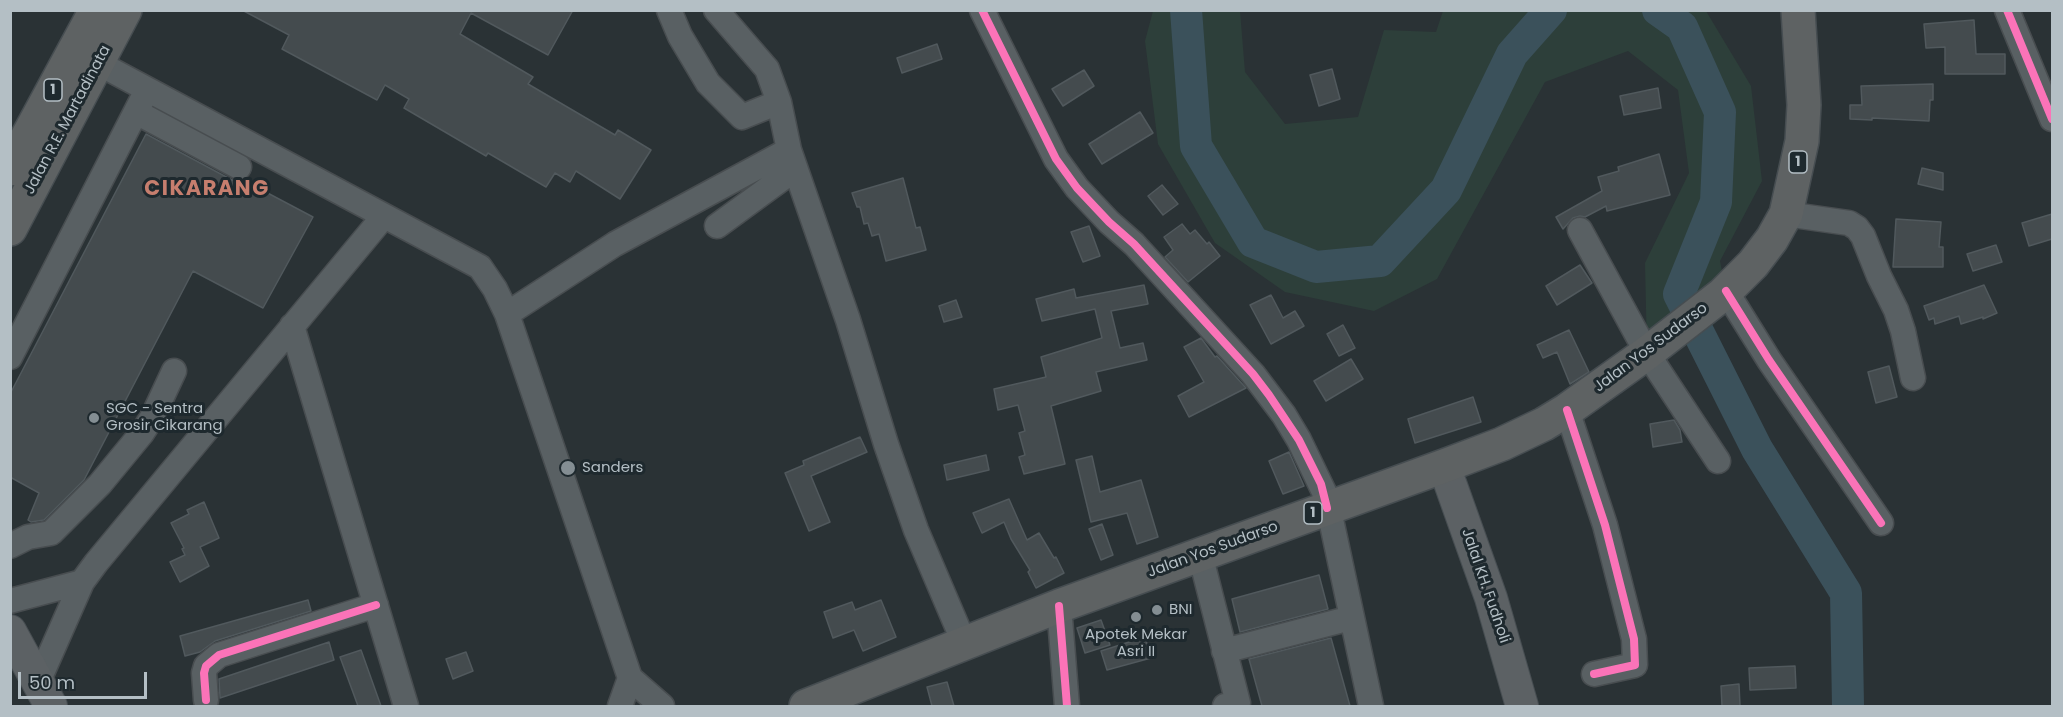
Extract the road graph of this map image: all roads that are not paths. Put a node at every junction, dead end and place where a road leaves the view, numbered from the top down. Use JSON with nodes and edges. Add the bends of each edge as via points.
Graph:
{"nodes":[{"id":1,"x":96,"y":10,"type":"edge"},
{"id":2,"x":125,"y":10,"type":"edge"},
{"id":3,"x":669,"y":10,"type":"edge"},
{"id":4,"x":716,"y":10,"type":"edge"},
{"id":5,"x":982,"y":10,"type":"edge"},
{"id":6,"x":1798,"y":10,"type":"edge"},
{"id":7,"x":2007,"y":10,"type":"edge"},
{"id":8,"x":98,"y":63,"type":"junction"},
{"id":9,"x":147,"y":90,"type":"junction"},
{"id":10,"x":779,"y":102,"type":"junction"},
{"id":11,"x":136,"y":112,"type":"junction"},
{"id":12,"x":2052,"y":119,"type":"edge"},
{"id":13,"x":792,"y":160,"type":"junction"},
{"id":14,"x":239,"y":167,"type":"dead end"},
{"id":15,"x":10,"y":169,"type":"edge"},
{"id":16,"x":1786,"y":214,"type":"junction"},
{"id":17,"x":384,"y":216,"type":"junction"},
{"id":18,"x":717,"y":226,"type":"dead end"},
{"id":19,"x":10,"y":229,"type":"edge"},
{"id":20,"x":1580,"y":230,"type":"dead end"},
{"id":21,"x":1725,"y":293,"type":"junction"},
{"id":22,"x":507,"y":314,"type":"junction"},
{"id":23,"x":292,"y":326,"type":"junction"},
{"id":24,"x":1649,"y":352,"type":"junction"},
{"id":25,"x":10,"y":357,"type":"edge"},
{"id":26,"x":174,"y":371,"type":"dead end"},
{"id":27,"x":1913,"y":378,"type":"dead end"},
{"id":28,"x":1567,"y":410,"type":"junction"},
{"id":29,"x":1718,"y":461,"type":"dead end"},
{"id":30,"x":1444,"y":466,"type":"junction"},
{"id":31,"x":1327,"y":508,"type":"junction"},
{"id":32,"x":1881,"y":523,"type":"dead end"},
{"id":33,"x":16,"y":537,"type":"edge"},
{"id":34,"x":1200,"y":554,"type":"junction"},
{"id":35,"x":82,"y":582,"type":"junction"},
{"id":36,"x":10,"y":601,"type":"edge"},
{"id":37,"x":376,"y":605,"type":"junction"},
{"id":38,"x":1059,"y":606,"type":"junction"},
{"id":39,"x":1351,"y":618,"type":"junction"},
{"id":40,"x":10,"y":631,"type":"edge"},
{"id":41,"x":965,"y":645,"type":"junction"},
{"id":42,"x":1224,"y":651,"type":"junction"},
{"id":43,"x":10,"y":654,"type":"edge"},
{"id":44,"x":1594,"y":674,"type":"dead end"},
{"id":45,"x":630,"y":678,"type":"junction"},
{"id":46,"x":42,"y":698,"type":"edge"},
{"id":47,"x":202,"y":704,"type":"edge"},
{"id":48,"x":1234,"y":705,"type":"edge"},
{"id":49,"x":406,"y":706,"type":"edge"},
{"id":50,"x":620,"y":706,"type":"edge"},
{"id":51,"x":662,"y":706,"type":"edge"},
{"id":52,"x":806,"y":706,"type":"edge"},
{"id":53,"x":1067,"y":706,"type":"edge"},
{"id":54,"x":1371,"y":706,"type":"edge"},
{"id":55,"x":1522,"y":706,"type":"edge"}],
"edges":[{"from":1,"to":15,"type":"highway","name":"Jalan R.E. Martadinata","number":"1"},
{"from":2,"to":8,"type":"highway","name":"Jalan R.E. Martadinata","number":"1"},
{"from":3,"to":10,"type":"street","via":[[708,83],[742,117]]},
{"from":4,"to":10,"type":"street","via":[[767,69]]},
{"from":5,"to":31,"type":"street","via":[[1056,159],[1077,188],[1134,244],[1269,394],[1299,440],[1326,496]]},
{"from":6,"to":16,"type":"highway","number":"1","via":[[1804,105],[1802,141]]},
{"from":7,"to":12,"type":"street"},
{"from":8,"to":9,"type":"street"},
{"from":8,"to":19,"type":"highway","name":"Jalan R.E. Martadinata","number":"1"},
{"from":9,"to":11,"type":"street"},
{"from":9,"to":17,"type":"street"},
{"from":10,"to":13,"type":"street"},
{"from":11,"to":14,"type":"street"},
{"from":11,"to":25,"type":"street"},
{"from":13,"to":18,"type":"street"},
{"from":13,"to":22,"type":"street","via":[[615,244]]},
{"from":13,"to":41,"type":"street","via":[[916,531]]},
{"from":16,"to":21,"type":"highway","number":"1","via":[[1772,240]]},
{"from":16,"to":27,"type":"street","via":[[1848,223],[1857,228],[1896,310]]},
{"from":17,"to":22,"type":"street","via":[[480,267]]},
{"from":17,"to":23,"type":"street"},
{"from":20,"to":24,"type":"street"},
{"from":21,"to":24,"type":"highway","name":"Jalan Yos Sudarso","number":"1"},
{"from":21,"to":32,"type":"street"},
{"from":22,"to":45,"type":"street"},
{"from":23,"to":35,"type":"street"},
{"from":23,"to":37,"type":"street"},
{"from":24,"to":28,"type":"highway","name":"Jalan Yos Sudarso","number":"1"},
{"from":24,"to":29,"type":"street"},
{"from":26,"to":33,"type":"street","via":[[153,416],[100,484],[51,533]]},
{"from":28,"to":30,"type":"highway","name":"Jalan Yos Sudarso","number":"1","via":[[1502,444]]},
{"from":28,"to":44,"type":"street","via":[[1605,525],[1634,639],[1636,675]]},
{"from":30,"to":31,"type":"highway","name":"Jalan Yos Sudarso","number":"1"},
{"from":30,"to":55,"type":"main road","name":"Jalal KH. Fudholi","via":[[1491,598]]},
{"from":31,"to":34,"type":"highway","name":"Jalan Yos Sudarso","number":"1"},
{"from":31,"to":39,"type":"street"},
{"from":34,"to":38,"type":"highway","name":"Jalan Yos Sudarso","number":"1"},
{"from":34,"to":42,"type":"street"},
{"from":35,"to":36,"type":"street"},
{"from":35,"to":46,"type":"street"},
{"from":37,"to":47,"type":"street","via":[[219,655],[206,666]]},
{"from":37,"to":49,"type":"street"},
{"from":38,"to":41,"type":"highway","name":"Jalan Yos Sudarso","number":"1"},
{"from":38,"to":53,"type":"street"},
{"from":39,"to":42,"type":"street"},
{"from":39,"to":54,"type":"street"},
{"from":40,"to":46,"type":"main road"},
{"from":41,"to":52,"type":"highway","name":"Jalan Yos Sudarso","number":"1"},
{"from":42,"to":48,"type":"street"},
{"from":43,"to":46,"type":"main road"},
{"from":45,"to":50,"type":"street"},
{"from":45,"to":51,"type":"street"}]}
